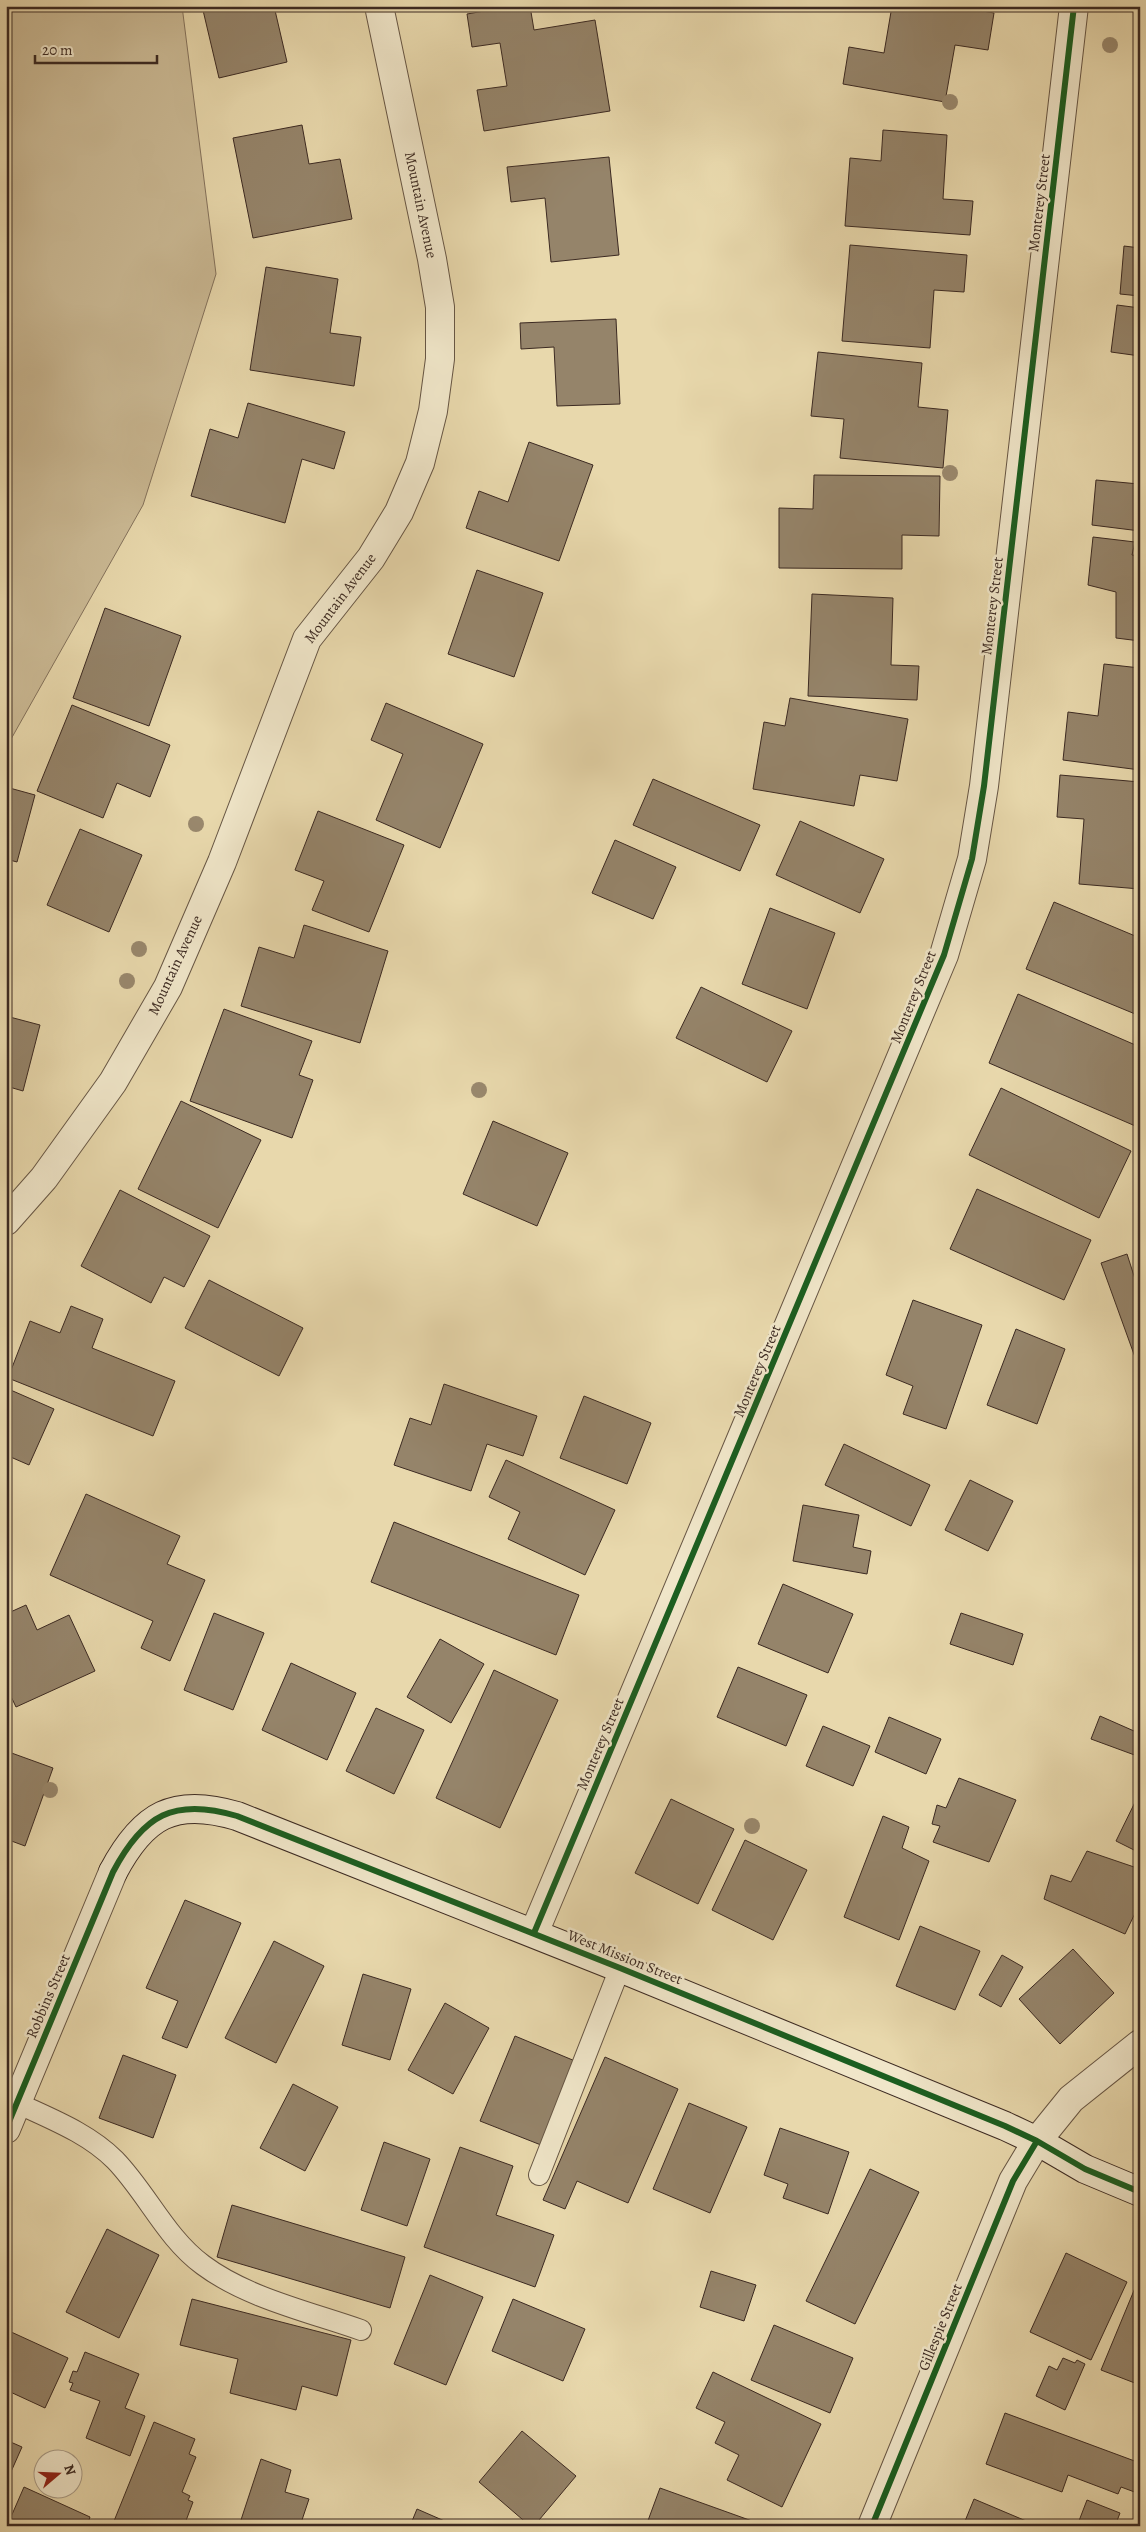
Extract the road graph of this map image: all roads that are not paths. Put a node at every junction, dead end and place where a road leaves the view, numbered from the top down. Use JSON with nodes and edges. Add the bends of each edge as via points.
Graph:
{"nodes":[{"id":1,"x":379,"y":6,"type":"edge"},
{"id":2,"x":1074,"y":6,"type":"edge"},
{"id":3,"x":6,"y":1221,"type":"edge"},
{"id":4,"x":113,"y":1872,"type":"joint"},
{"id":5,"x":534,"y":1933,"type":"junction"},
{"id":6,"x":620,"y":1968,"type":"junction"},
{"id":7,"x":1140,"y":2044,"type":"edge"},
{"id":8,"x":17,"y":2103,"type":"junction"},
{"id":9,"x":6,"y":2129,"type":"edge"},
{"id":10,"x":1037,"y":2141,"type":"junction"},
{"id":11,"x":539,"y":2175,"type":"dead end"},
{"id":12,"x":1140,"y":2192,"type":"edge"},
{"id":13,"x":361,"y":2330,"type":"dead end"},
{"id":14,"x":872,"y":2526,"type":"edge"}],
"edges":[{"from":1,"to":3,"type":"street","name":"Mountain Avenue","via":[[440,307],[440,359],[433,412],[420,463],[399,512],[371,558],[307,639],[222,862],[168,987],[113,1082],[44,1178]]},
{"from":2,"to":5,"type":"street","name":"Monterey Street","via":[[984,786],[972,859],[944,955]]},
{"from":4,"to":5,"type":"street","name":"West Mission Street","via":[[126,1847],[142,1829],[162,1815],[186,1809],[212,1808]]},
{"from":4,"to":8,"type":"street","name":"Robbins Street"},
{"from":5,"to":6,"type":"street","name":"West Mission Street"},
{"from":6,"to":10,"type":"street","name":"West Mission Street"},
{"from":6,"to":11,"type":"lane"},
{"from":7,"to":10,"type":"street","name":"Gillespie Street","via":[[1071,2099]]},
{"from":8,"to":9,"type":"street","name":"Robbins Street"},
{"from":8,"to":13,"type":"lane","via":[[86,2137],[115,2160],[185,2248],[221,2278],[240,2288]]},
{"from":10,"to":12,"type":"street","name":"West Mission Street","via":[[1085,2169]]},
{"from":10,"to":14,"type":"street","name":"Gillespie Street","via":[[1013,2181]]}]}
